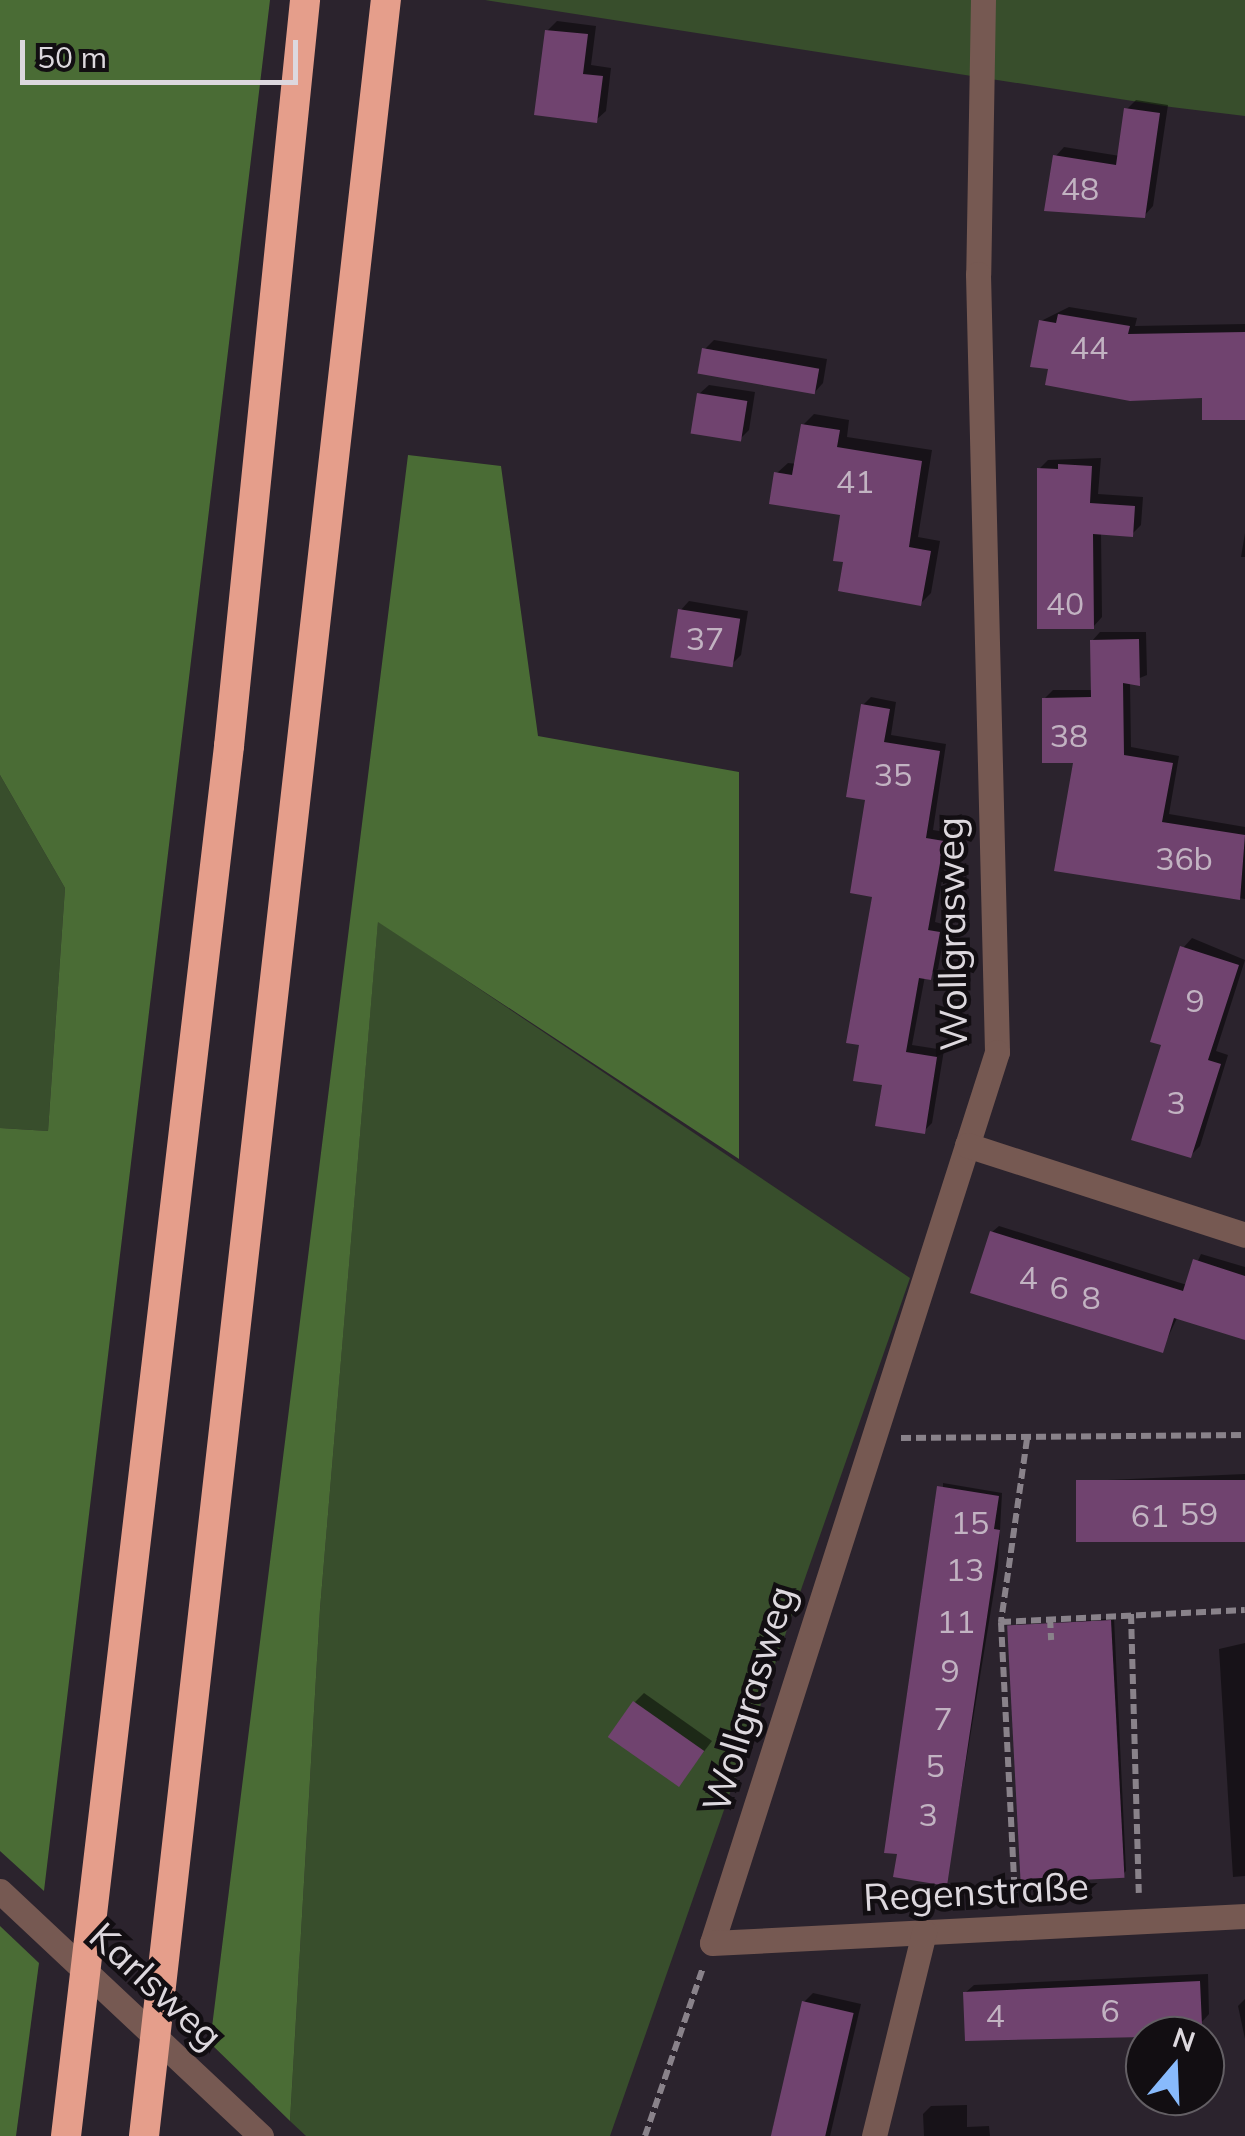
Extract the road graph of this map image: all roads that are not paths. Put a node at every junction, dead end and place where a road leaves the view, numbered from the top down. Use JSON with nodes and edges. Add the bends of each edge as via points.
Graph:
{"nodes":[{"id":1,"x":305,"y":0,"type":"edge"},
{"id":2,"x":386,"y":0,"type":"edge"},
{"id":3,"x":983,"y":0,"type":"edge"},
{"id":4,"x":967,"y":1145,"type":"junction"},
{"id":5,"x":1245,"y":1235,"type":"edge"},
{"id":6,"x":0,"y":1891,"type":"edge"},
{"id":7,"x":1245,"y":1916,"type":"edge"},
{"id":8,"x":924,"y":1932,"type":"junction"},
{"id":9,"x":712,"y":1944,"type":"joint"},
{"id":10,"x":66,"y":2136,"type":"edge"},
{"id":11,"x":144,"y":2136,"type":"edge"},
{"id":12,"x":261,"y":2136,"type":"edge"},
{"id":13,"x":874,"y":2136,"type":"edge"}],
"edges":[{"from":1,"to":10,"type":"highway","via":[[229,746]]},
{"from":2,"to":11,"type":"highway"},
{"from":3,"to":4,"type":"street","name":"Wollgrasweg","via":[[978,274],[997,1052]]},
{"from":4,"to":5,"type":"street"},
{"from":4,"to":9,"type":"street","name":"Wollgrasweg"},
{"from":6,"to":12,"type":"street","name":"Karlsweg"},
{"from":7,"to":8,"type":"street","name":"Regenstraße"},
{"from":8,"to":9,"type":"street","name":"Regenstraße"},
{"from":8,"to":13,"type":"street"}]}
